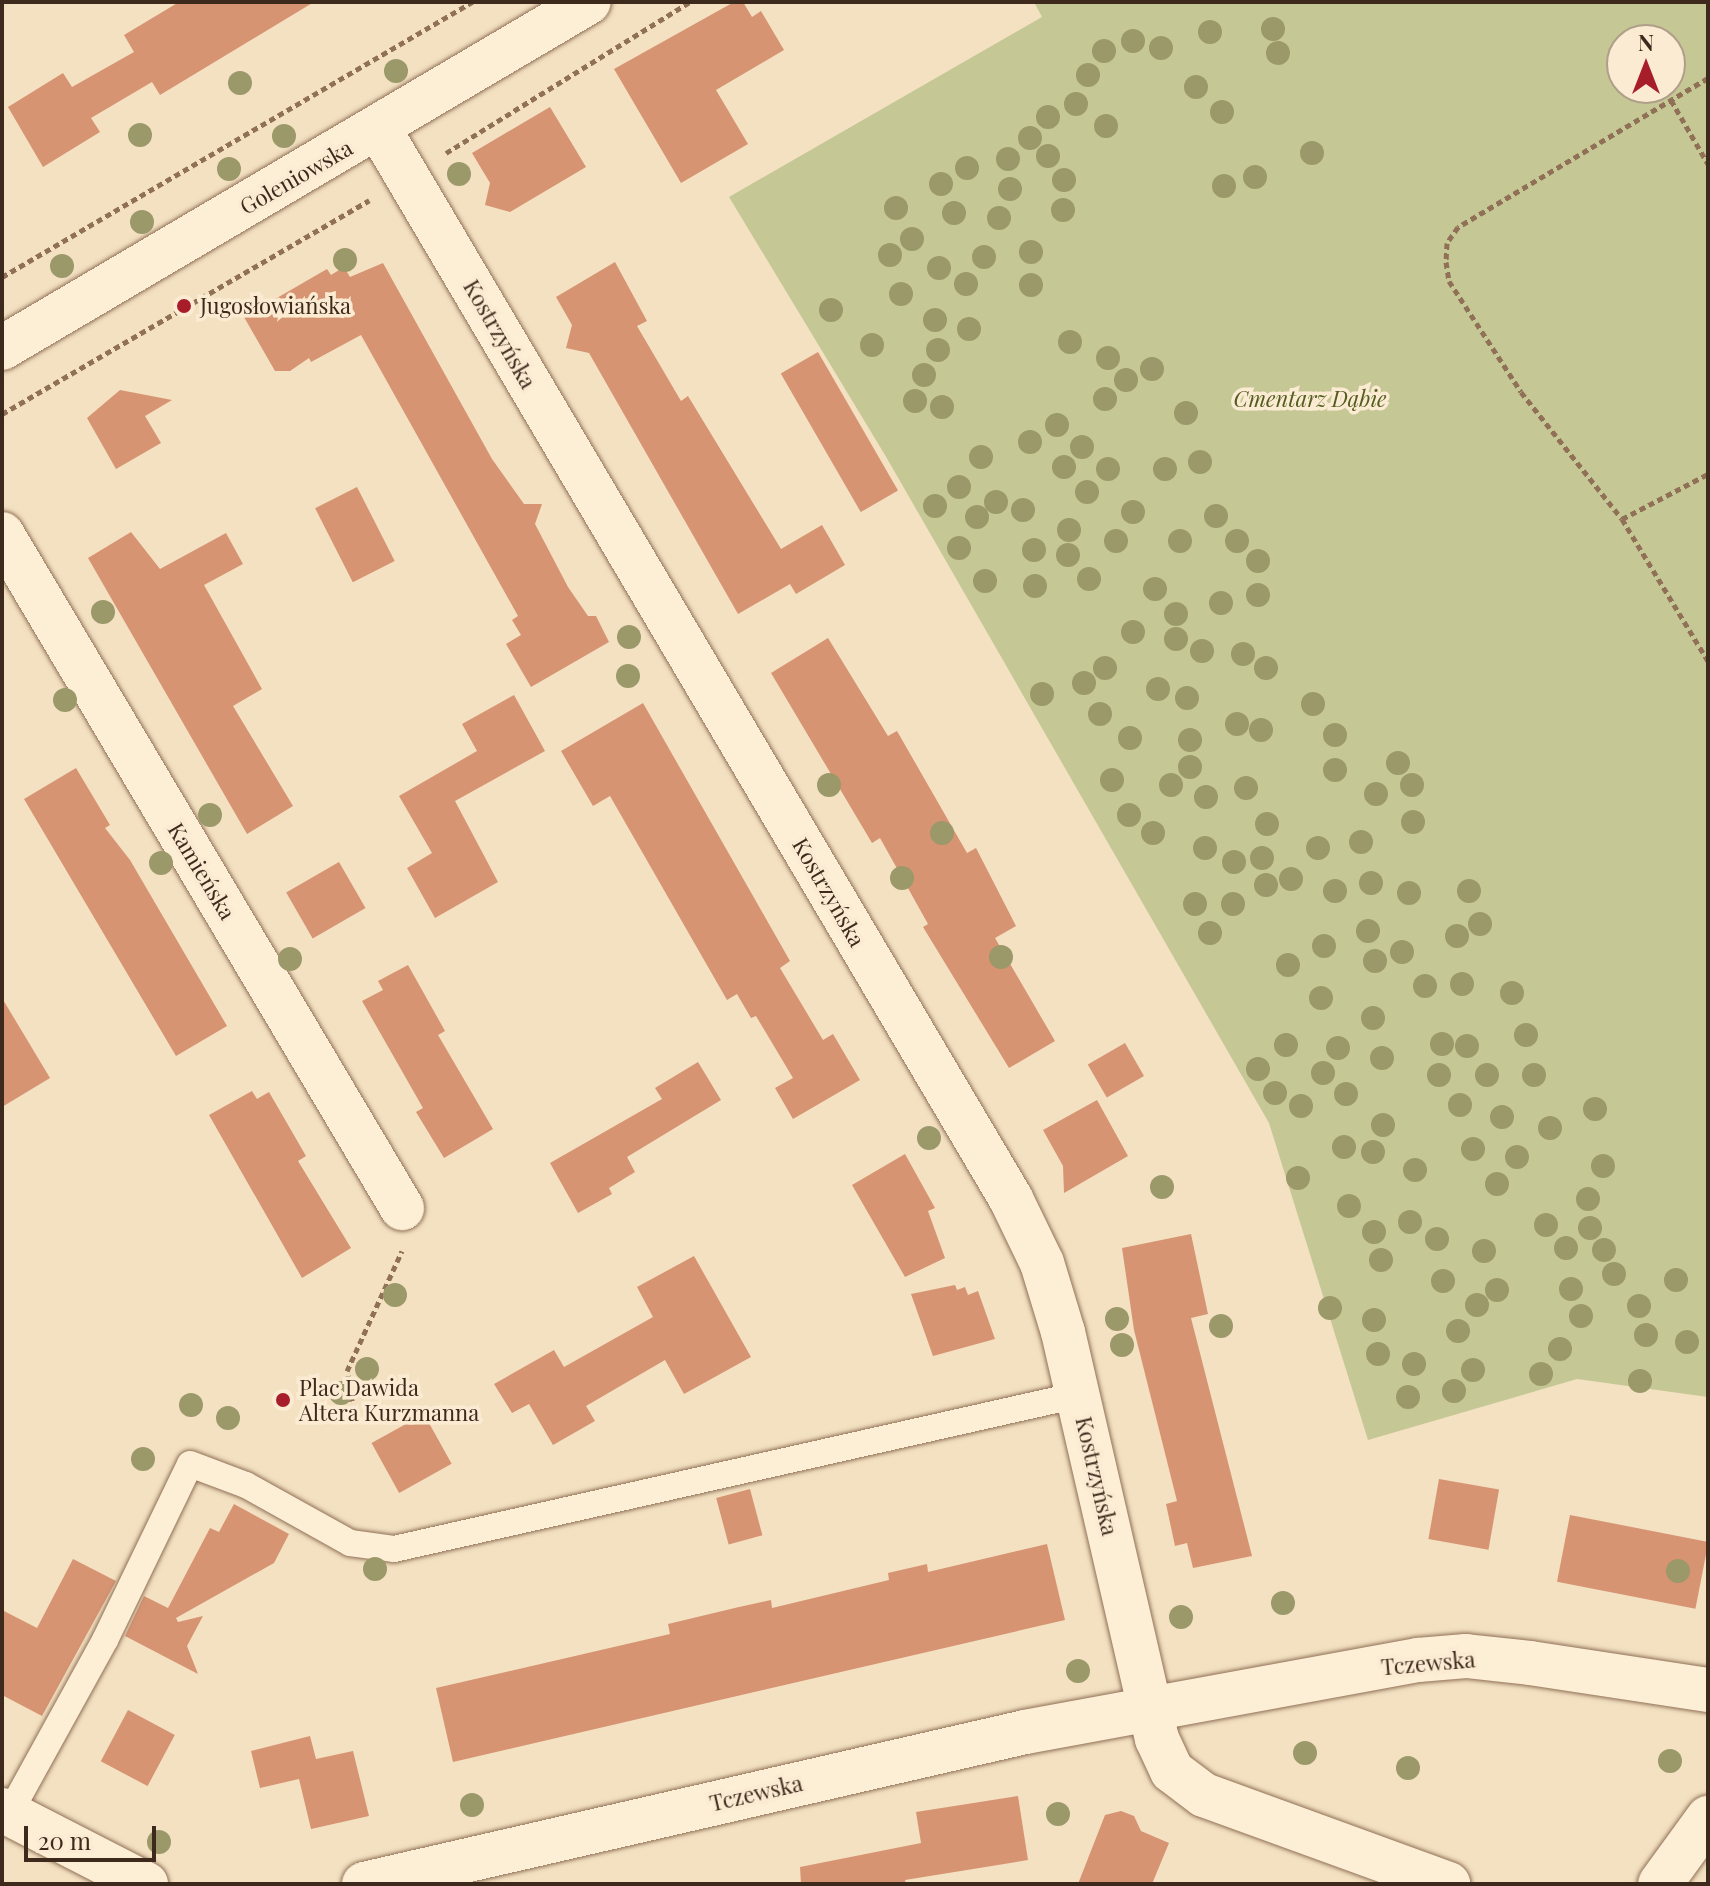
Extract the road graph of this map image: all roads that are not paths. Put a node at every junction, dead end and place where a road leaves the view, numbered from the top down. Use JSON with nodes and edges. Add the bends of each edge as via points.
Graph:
{"nodes":[{"id":1,"x":589,"y":2,"type":"edge"},
{"id":2,"x":379,"y":129,"type":"junction"},
{"id":3,"x":2,"y":348,"type":"edge"},
{"id":4,"x":2,"y":534,"type":"edge"},
{"id":5,"x":402,"y":1208,"type":"road end"},
{"id":6,"x":1078,"y":1395,"type":"junction"},
{"id":7,"x":1708,"y":1690,"type":"edge"},
{"id":8,"x":1150,"y":1708,"type":"junction"},
{"id":9,"x":6,"y":1812,"type":"edge"},
{"id":10,"x":1708,"y":1818,"type":"edge"},
{"id":11,"x":146,"y":1884,"type":"edge"},
{"id":12,"x":364,"y":1884,"type":"edge"},
{"id":13,"x":1448,"y":1884,"type":"edge"},
{"id":14,"x":1660,"y":1884,"type":"edge"}],
"edges":[{"from":1,"to":2,"type":"street","name":"Goleniowska"},
{"from":2,"to":3,"type":"street","name":"Goleniowska"},
{"from":2,"to":6,"type":"street","name":"Kostrzyńska","via":[[1011,1199],[1042,1263]]},
{"from":4,"to":5,"type":"street","name":"Kamieńska"},
{"from":6,"to":8,"type":"street","name":"Kostrzyńska"},
{"from":6,"to":9,"type":"lane","via":[[394,1549],[350,1543],[246,1485],[190,1464],[105,1640]]},
{"from":7,"to":8,"type":"street","name":"Tczewska","via":[[1466,1656]]},
{"from":8,"to":12,"type":"street","name":"Tczewska"},
{"from":8,"to":13,"type":"street","via":[[1172,1771],[1204,1795]]},
{"from":9,"to":11,"type":"street"},
{"from":10,"to":14,"type":"street"}]}
